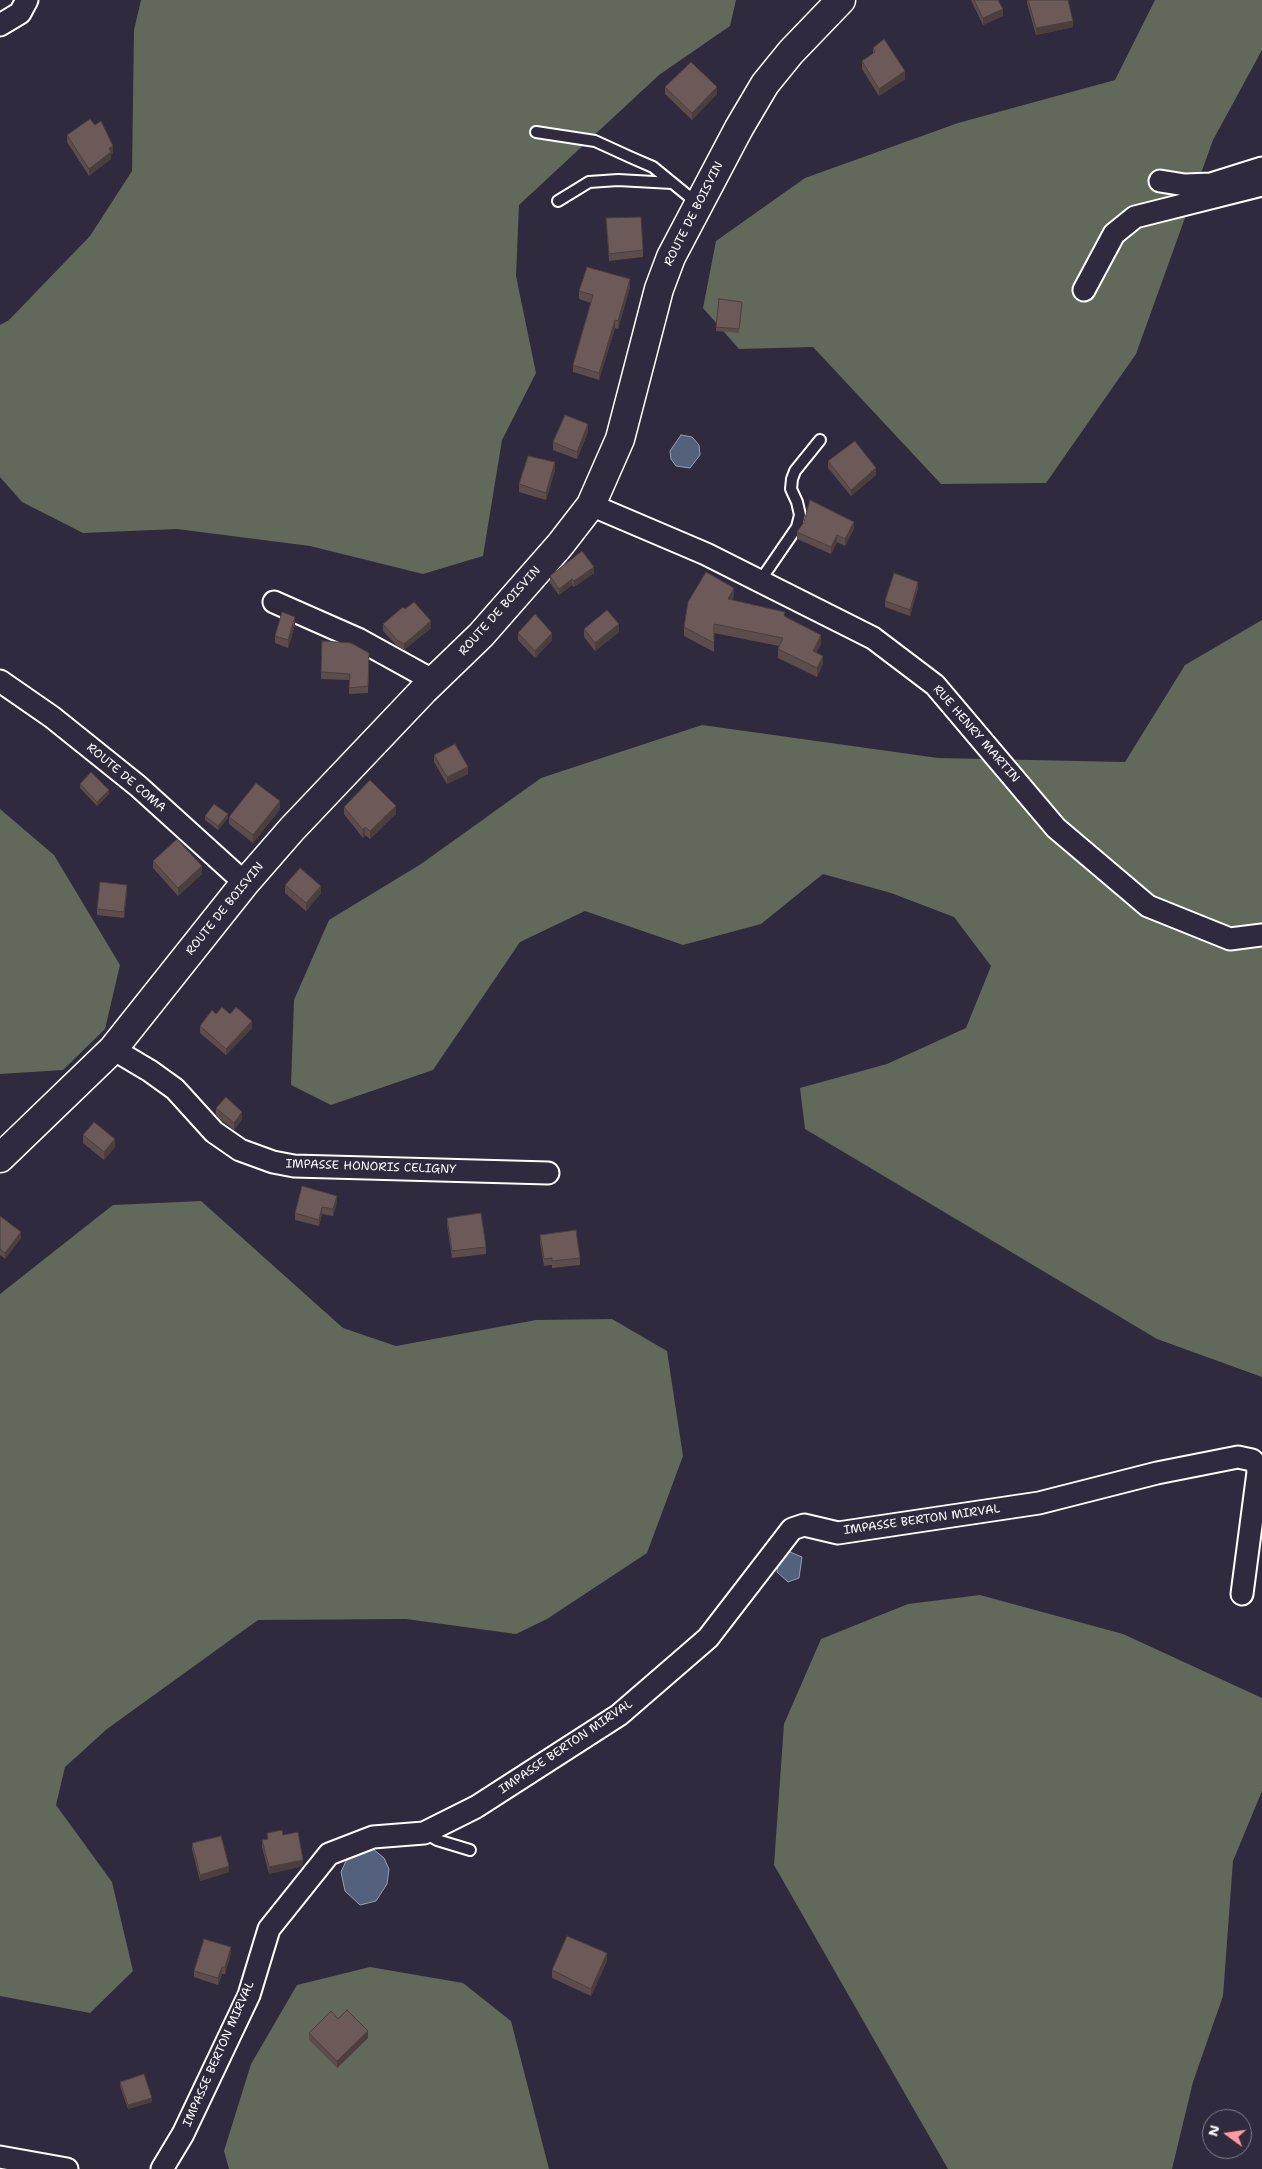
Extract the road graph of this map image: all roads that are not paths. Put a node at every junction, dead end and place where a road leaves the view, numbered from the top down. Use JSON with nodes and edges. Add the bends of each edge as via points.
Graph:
{"nodes":[{"id":1,"x":27,"y":0,"type":"edge"},
{"id":2,"x":828,"y":6,"type":"edge"},
{"id":3,"x":0,"y":26,"type":"edge"},
{"id":4,"x":536,"y":132,"type":"dead end"},
{"id":5,"x":1262,"y":168,"type":"edge"},
{"id":6,"x":1160,"y":181,"type":"dead end"},
{"id":7,"x":672,"y":183,"type":"junction"},
{"id":8,"x":1262,"y":185,"type":"edge"},
{"id":9,"x":558,"y":200,"type":"dead end"},
{"id":10,"x":698,"y":204,"type":"junction"},
{"id":11,"x":1084,"y":290,"type":"dead end"},
{"id":12,"x":820,"y":440,"type":"dead end"},
{"id":13,"x":591,"y":505,"type":"junction"},
{"id":14,"x":760,"y":581,"type":"junction"},
{"id":15,"x":274,"y":602,"type":"dead end"},
{"id":16,"x":0,"y":681,"type":"edge"},
{"id":17,"x":434,"y":681,"type":"junction"},
{"id":18,"x":245,"y":883,"type":"junction"},
{"id":19,"x":1262,"y":935,"type":"edge"},
{"id":20,"x":113,"y":1050,"type":"junction"},
{"id":21,"x":0,"y":1158,"type":"edge"},
{"id":22,"x":548,"y":1173,"type":"dead end"},
{"id":23,"x":1242,"y":1594,"type":"dead end"},
{"id":24,"x":424,"y":1833,"type":"junction"},
{"id":25,"x":470,"y":1850,"type":"dead end"},
{"id":26,"x":0,"y":2157,"type":"edge"},
{"id":27,"x":67,"y":2169,"type":"edge"},
{"id":28,"x":162,"y":2169,"type":"edge"}],
"edges":[{"from":1,"to":3,"type":"street","via":[[20,13]]},
{"from":2,"to":10,"type":"main road","name":"ROUTE DE BOISVIN","via":[[765,84]]},
{"from":4,"to":7,"type":"lane","via":[[595,141],[653,167]]},
{"from":5,"to":6,"type":"street","via":[[1211,184],[1185,185]]},
{"from":7,"to":9,"type":"lane","via":[[589,182]]},
{"from":7,"to":10,"type":"lane"},
{"from":8,"to":11,"type":"street","via":[[1136,217],[1114,234]]},
{"from":10,"to":13,"type":"main road","name":"ROUTE DE BOISVIN","via":[[671,257],[659,290],[620,439]]},
{"from":12,"to":14,"type":"lane","via":[[792,479],[791,489],[800,515],[797,527]]},
{"from":13,"to":14,"type":"street","name":"RUE HENRY MARTIN"},
{"from":13,"to":17,"type":"main road","name":"ROUTE DE BOISVIN","via":[[560,546],[481,635]]},
{"from":14,"to":19,"type":"street","name":"RUE HENRY MARTIN","via":[[873,638],[935,685],[1056,828],[1148,906],[1230,939]]},
{"from":15,"to":17,"type":"street","via":[[358,639]]},
{"from":16,"to":18,"type":"street","name":"ROUTE DE COMA","via":[[52,717],[138,786]]},
{"from":17,"to":18,"type":"main road","name":"ROUTE DE BOISVIN","via":[[292,829]]},
{"from":18,"to":20,"type":"main road","name":"ROUTE DE BOISVIN"},
{"from":20,"to":21,"type":"main road","name":"ROUTE DE BOISVIN"},
{"from":20,"to":22,"type":"street","name":"IMPASSE HONORIS CELIGNY","via":[[174,1089],[221,1136],[240,1150],[273,1162],[294,1166]]},
{"from":23,"to":24,"type":"street","name":"IMPASSE BERTON MIRVAL","via":[[1258,1472],[1252,1460],[1238,1457],[1157,1473],[1039,1503],[838,1532],[804,1526],[792,1528],[708,1638],[619,1714],[476,1807]]},
{"from":24,"to":25,"type":"lane"},
{"from":24,"to":28,"type":"street","name":"IMPASSE BERTON MIRVAL","via":[[373,1837],[329,1854],[269,1929],[249,1995],[183,2134]]},
{"from":26,"to":27,"type":"street"}]}
